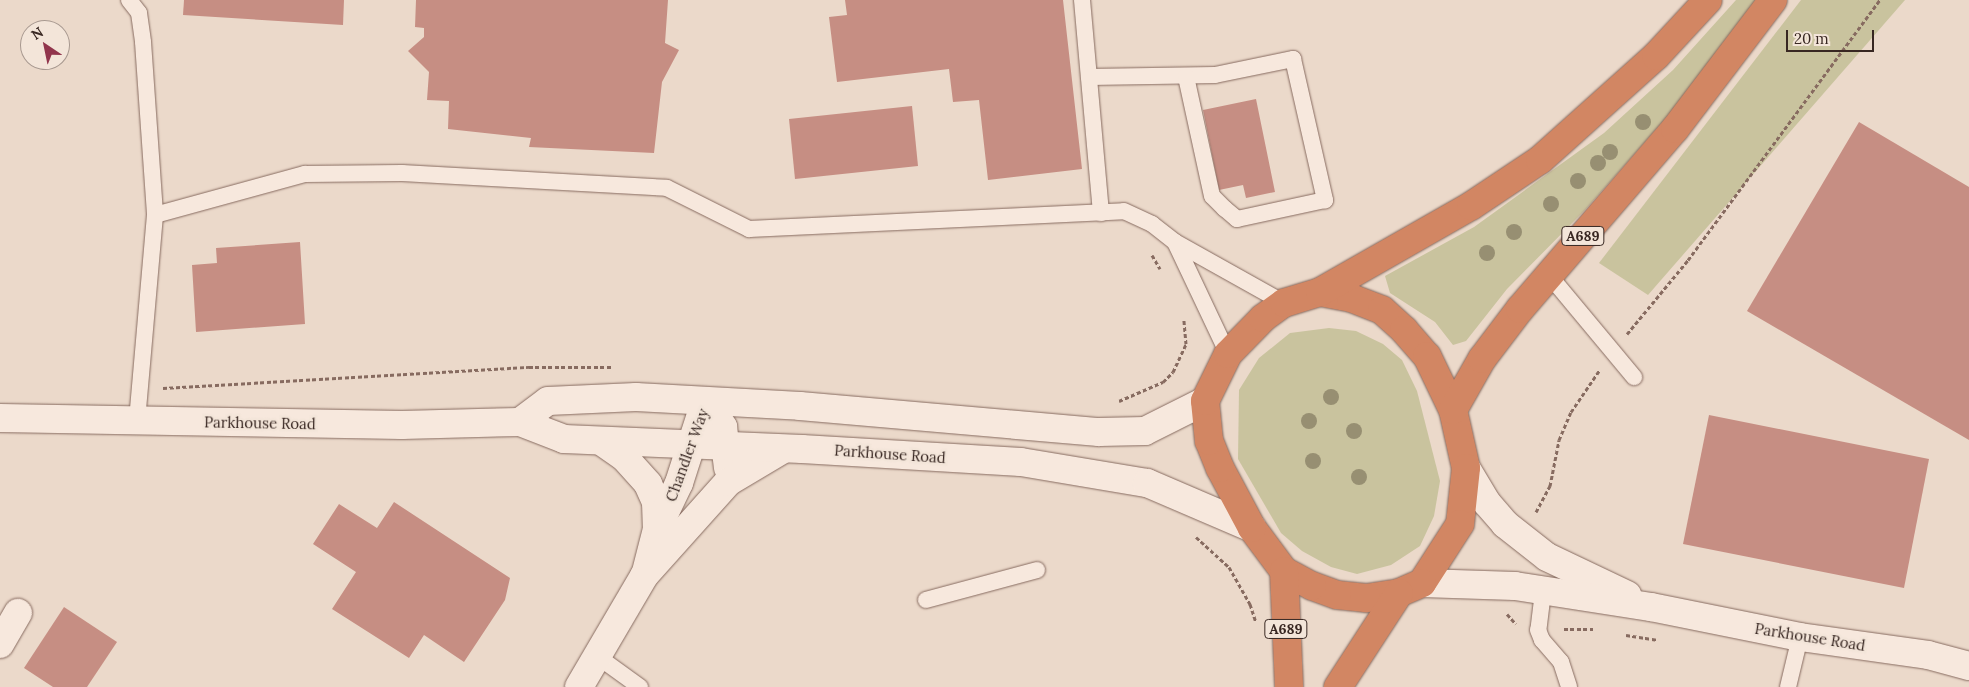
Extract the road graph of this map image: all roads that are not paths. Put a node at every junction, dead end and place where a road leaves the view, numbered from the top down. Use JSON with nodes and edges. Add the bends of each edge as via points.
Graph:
{"nodes":[{"id":1,"x":129,"y":0,"type":"edge"},
{"id":2,"x":1082,"y":0,"type":"edge"},
{"id":3,"x":1708,"y":0,"type":"edge"},
{"id":4,"x":1773,"y":0,"type":"edge"},
{"id":5,"x":1089,"y":77,"type":"junction"},
{"id":6,"x":1186,"y":77,"type":"junction"},
{"id":7,"x":1101,"y":213,"type":"junction"},
{"id":8,"x":155,"y":215,"type":"junction"},
{"id":9,"x":1173,"y":239,"type":"junction"},
{"id":10,"x":1549,"y":275,"type":"junction"},
{"id":11,"x":1320,"y":292,"type":"junction"},
{"id":12,"x":1284,"y":303,"type":"junction"},
{"id":13,"x":1228,"y":354,"type":"junction"},
{"id":14,"x":1634,"y":377,"type":"dead end"},
{"id":15,"x":1205,"y":401,"type":"junction"},
{"id":16,"x":705,"y":402,"type":"junction"},
{"id":17,"x":1453,"y":410,"type":"junction"},
{"id":18,"x":0,"y":418,"type":"edge"},
{"id":19,"x":137,"y":422,"type":"junction"},
{"id":20,"x":520,"y":422,"type":"junction"},
{"id":21,"x":601,"y":441,"type":"junction"},
{"id":22,"x":692,"y":445,"type":"junction"},
{"id":23,"x":728,"y":447,"type":"junction"},
{"id":24,"x":782,"y":450,"type":"junction"},
{"id":25,"x":1466,"y":468,"type":"junction"},
{"id":26,"x":728,"y":482,"type":"junction"},
{"id":27,"x":1252,"y":528,"type":"junction"},
{"id":28,"x":657,"y":529,"type":"junction"},
{"id":29,"x":1037,"y":570,"type":"dead end"},
{"id":30,"x":1284,"y":570,"type":"junction"},
{"id":31,"x":644,"y":576,"type":"junction"},
{"id":32,"x":1411,"y":588,"type":"junction"},
{"id":33,"x":1543,"y":592,"type":"junction"},
{"id":34,"x":926,"y":600,"type":"dead end"},
{"id":35,"x":1651,"y":607,"type":"junction"},
{"id":36,"x":18,"y":613,"type":"dead end"},
{"id":37,"x":1800,"y":637,"type":"junction"},
{"id":38,"x":0,"y":644,"type":"edge"},
{"id":39,"x":597,"y":656,"type":"junction"},
{"id":40,"x":1969,"y":666,"type":"edge"},
{"id":41,"x":579,"y":687,"type":"edge"},
{"id":42,"x":640,"y":687,"type":"edge"},
{"id":43,"x":1289,"y":687,"type":"edge"},
{"id":44,"x":1338,"y":687,"type":"edge"},
{"id":45,"x":1569,"y":687,"type":"edge"},
{"id":46,"x":1788,"y":687,"type":"edge"}],
"edges":[{"from":1,"to":8,"type":"lane","via":[[138,13],[143,42]]},
{"from":2,"to":5,"type":"lane"},
{"from":3,"to":11,"type":"highway","via":[[1656,56],[1540,160],[1471,206]]},
{"from":4,"to":10,"type":"highway","number":"A689","via":[[1675,129]]},
{"from":5,"to":6,"type":"lane"},
{"from":5,"to":7,"type":"lane"},
{"from":6,"to":6,"type":"lane","via":[[1215,75],[1293,59],[1325,200],[1237,219],[1225,209],[1212,196]]},
{"from":7,"to":8,"type":"lane","via":[[749,229],[667,188],[402,173],[305,174]]},
{"from":7,"to":9,"type":"lane","via":[[1124,211]]},
{"from":8,"to":19,"type":"lane"},
{"from":9,"to":12,"type":"lane"},
{"from":9,"to":13,"type":"lane"},
{"from":10,"to":14,"type":"lane","via":[[1614,349]]},
{"from":10,"to":17,"type":"highway","number":"A689","via":[[1482,359]]},
{"from":11,"to":12,"type":"highway"},
{"from":11,"to":17,"type":"highway","via":[[1351,298],[1382,310],[1428,356]]},
{"from":12,"to":13,"type":"highway","via":[[1263,318]]},
{"from":13,"to":15,"type":"highway"},
{"from":15,"to":16,"type":"street","via":[[1145,431],[1099,432],[800,406]]},
{"from":15,"to":27,"type":"highway","via":[[1209,441]]},
{"from":16,"to":20,"type":"street","via":[[636,396],[548,401]]},
{"from":16,"to":22,"type":"street","name":"Chandler Way"},
{"from":16,"to":23,"type":"street","name":"Chandler Way","via":[[723,427]]},
{"from":17,"to":25,"type":"highway"},
{"from":18,"to":19,"type":"street","name":"Parkhouse Road"},
{"from":19,"to":20,"type":"street","name":"Parkhouse Road"},
{"from":20,"to":21,"type":"street","name":"Parkhouse Road","via":[[564,439]]},
{"from":21,"to":22,"type":"street","name":"Parkhouse Road"},
{"from":21,"to":28,"type":"street","name":"Chandler Way","via":[[624,457],[648,484],[656,502]]},
{"from":22,"to":23,"type":"street","name":"Parkhouse Road"},
{"from":22,"to":28,"type":"street","name":"Chandler Way","via":[[679,483]]},
{"from":23,"to":24,"type":"street","name":"Parkhouse Road"},
{"from":23,"to":26,"type":"street","name":"Chandler Way"},
{"from":24,"to":26,"type":"street","name":"Chandler Way"},
{"from":24,"to":27,"type":"street","name":"Parkhouse Road","via":[[1021,462],[1138,481],[1197,502]]},
{"from":25,"to":32,"type":"highway","via":[[1460,524]]},
{"from":25,"to":35,"type":"street","name":"Parkhouse Road","via":[[1487,503],[1547,557]]},
{"from":26,"to":31,"type":"street","name":"Chandler Way"},
{"from":27,"to":30,"type":"highway"},
{"from":28,"to":31,"type":"street","name":"Chandler Way"},
{"from":29,"to":34,"type":"lane"},
{"from":30,"to":32,"type":"highway","via":[[1312,586],[1337,595],[1366,598]]},
{"from":30,"to":43,"type":"highway","number":"A689"},
{"from":31,"to":39,"type":"street","name":"Chandler Way"},
{"from":32,"to":33,"type":"street","name":"Parkhouse Road","via":[[1515,586]]},
{"from":32,"to":44,"type":"highway"},
{"from":33,"to":35,"type":"street","name":"Parkhouse Road"},
{"from":33,"to":45,"type":"lane","via":[[1538,630],[1542,640],[1561,662]]},
{"from":35,"to":37,"type":"street","name":"Parkhouse Road"},
{"from":36,"to":38,"type":"street"},
{"from":37,"to":40,"type":"street","name":"Parkhouse Road","via":[[1928,655]]},
{"from":37,"to":46,"type":"lane"},
{"from":39,"to":41,"type":"street","name":"Chandler Way"},
{"from":39,"to":42,"type":"lane"}]}
